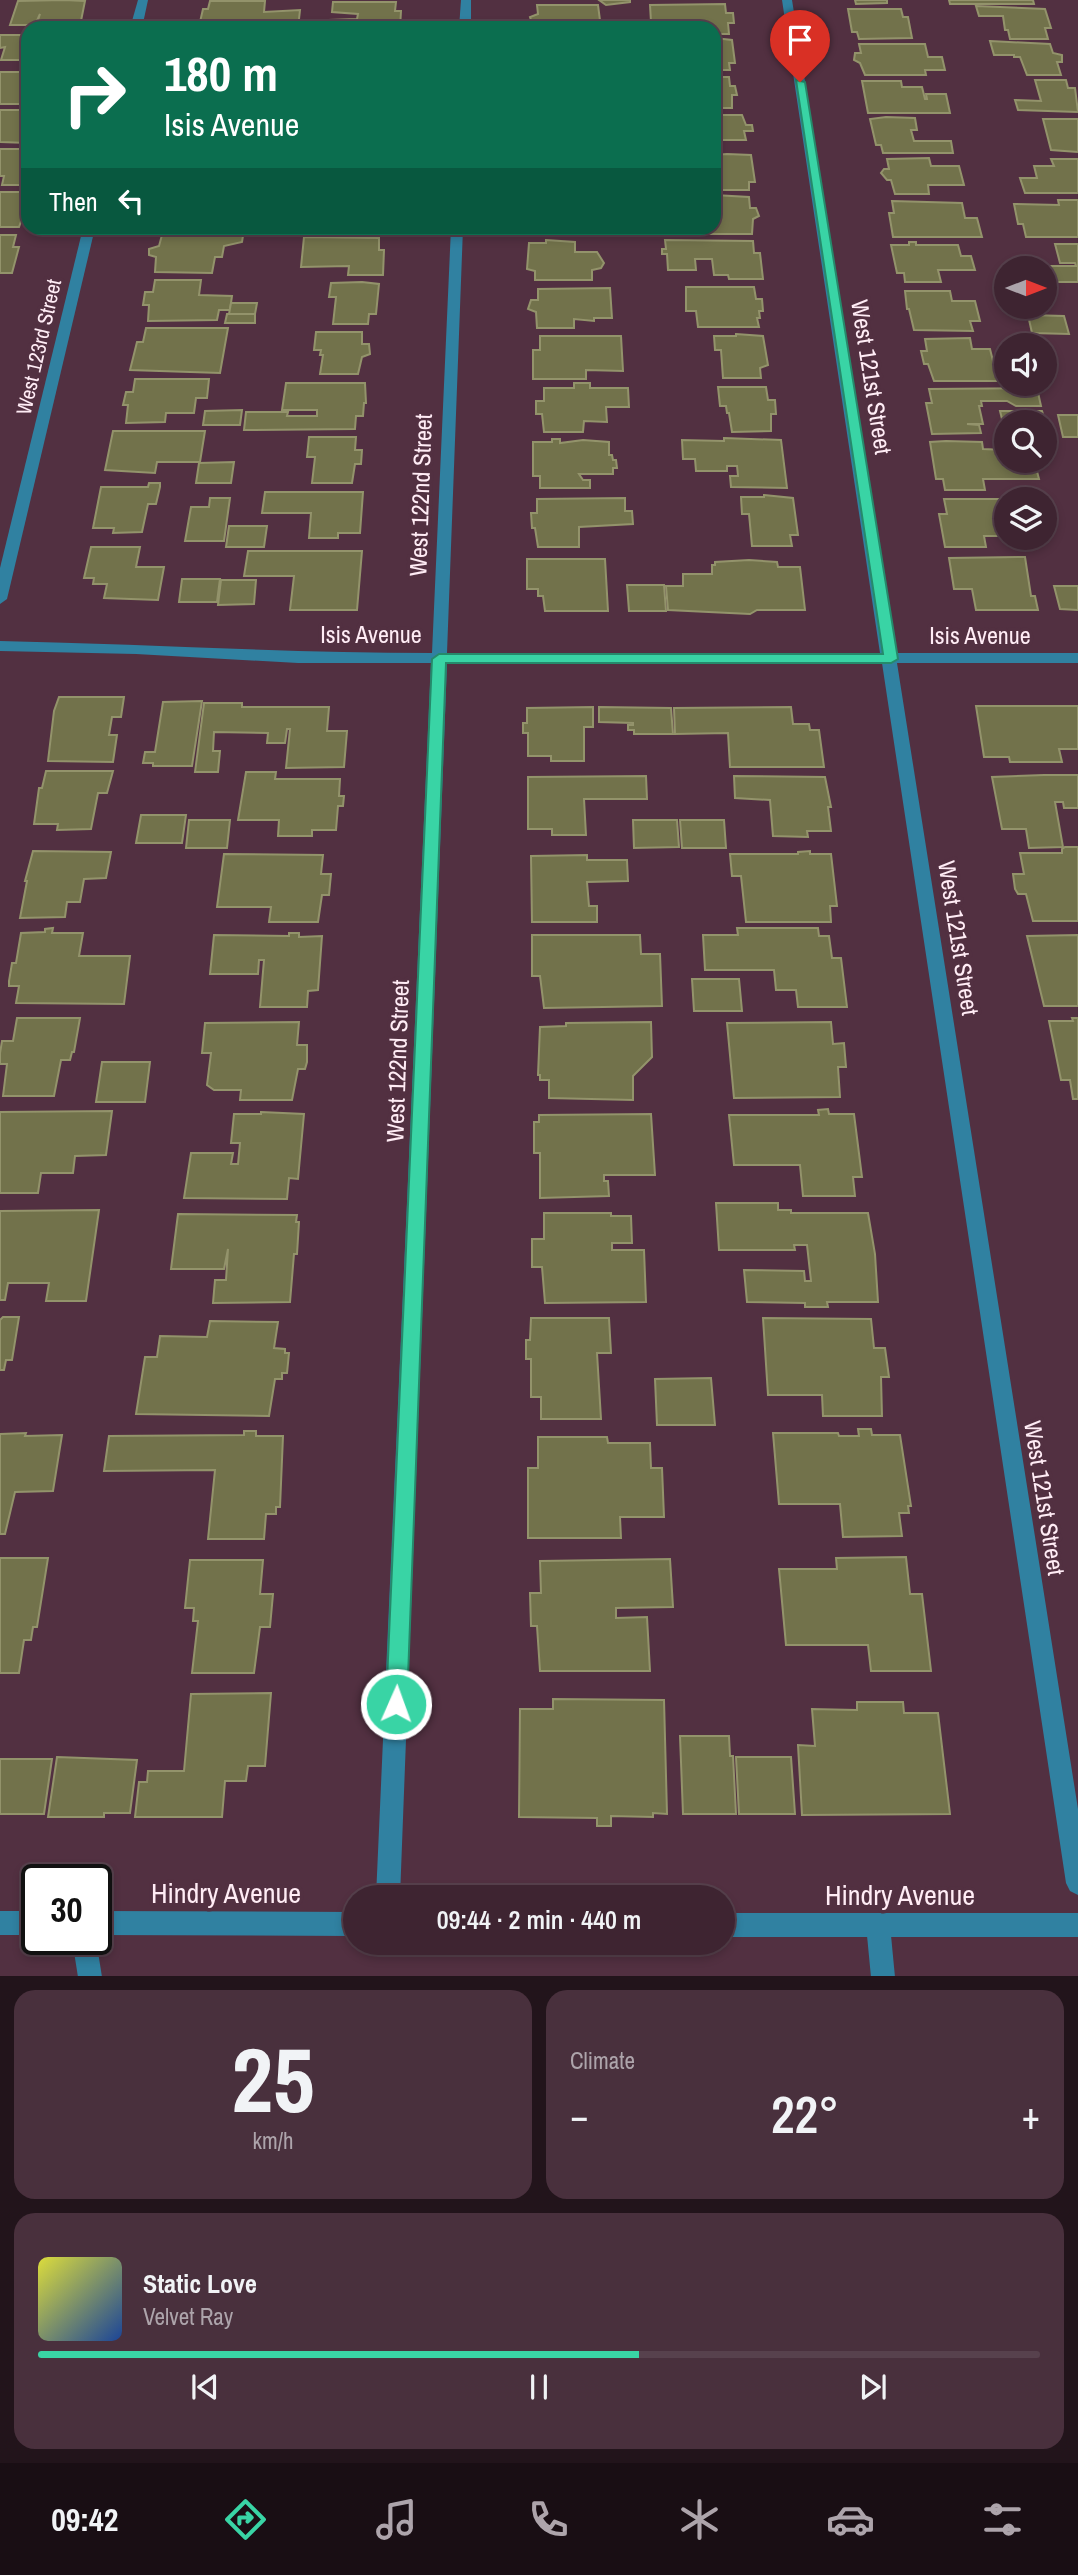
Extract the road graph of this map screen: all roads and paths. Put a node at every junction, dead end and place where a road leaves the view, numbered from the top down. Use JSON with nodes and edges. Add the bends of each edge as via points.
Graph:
{"nodes":[{"id":1,"x":143,"y":0,"type":"edge"},
{"id":2,"x":466,"y":0,"type":"edge"},
{"id":3,"x":787,"y":0,"type":"edge"},
{"id":4,"x":138,"y":21,"type":"edge"},
{"id":5,"x":465,"y":21,"type":"edge"},
{"id":6,"x":87,"y":235,"type":"edge"},
{"id":7,"x":457,"y":235,"type":"edge"},
{"id":8,"x":0,"y":599,"type":"edge"},
{"id":9,"x":0,"y":646,"type":"edge"},
{"id":10,"x":1078,"y":658,"type":"edge"},
{"id":11,"x":439,"y":659,"type":"junction"},
{"id":12,"x":891,"y":659,"type":"junction"},
{"id":13,"x":1078,"y":1884,"type":"edge"},
{"id":14,"x":388,"y":1885,"type":"edge"},
{"id":15,"x":0,"y":1923,"type":"edge"},
{"id":16,"x":21,"y":1923,"type":"edge"},
{"id":17,"x":112,"y":1923,"type":"edge"},
{"id":18,"x":343,"y":1924,"type":"edge"},
{"id":19,"x":1078,"y":1924,"type":"edge"},
{"id":20,"x":735,"y":1925,"type":"edge"},
{"id":21,"x":878,"y":1925,"type":"junction"},
{"id":22,"x":87,"y":1955,"type":"edge"},
{"id":23,"x":90,"y":1976,"type":"edge"},
{"id":24,"x":883,"y":1976,"type":"edge"}],
"edges":[{"from":1,"to":4,"type":"street"},
{"from":2,"to":5,"type":"street"},
{"from":3,"to":12,"type":"street","name":"West 121st Street"},
{"from":6,"to":8,"type":"street","name":"West 123rd Street"},
{"from":7,"to":11,"type":"street","name":"West 122nd Street"},
{"from":9,"to":11,"type":"street","name":"Isis Avenue"},
{"from":10,"to":12,"type":"street","name":"Isis Avenue"},
{"from":11,"to":12,"type":"street","name":"Isis Avenue"},
{"from":11,"to":14,"type":"street","name":"West 122nd Street"},
{"from":12,"to":13,"type":"street","name":"West 121st Street"},
{"from":15,"to":16,"type":"street"},
{"from":17,"to":18,"type":"street","name":"Hindry Avenue"},
{"from":19,"to":21,"type":"street","name":"Hindry Avenue"},
{"from":20,"to":21,"type":"street","name":"Hindry Avenue"},
{"from":21,"to":24,"type":"street"},
{"from":22,"to":23,"type":"street"}]}
